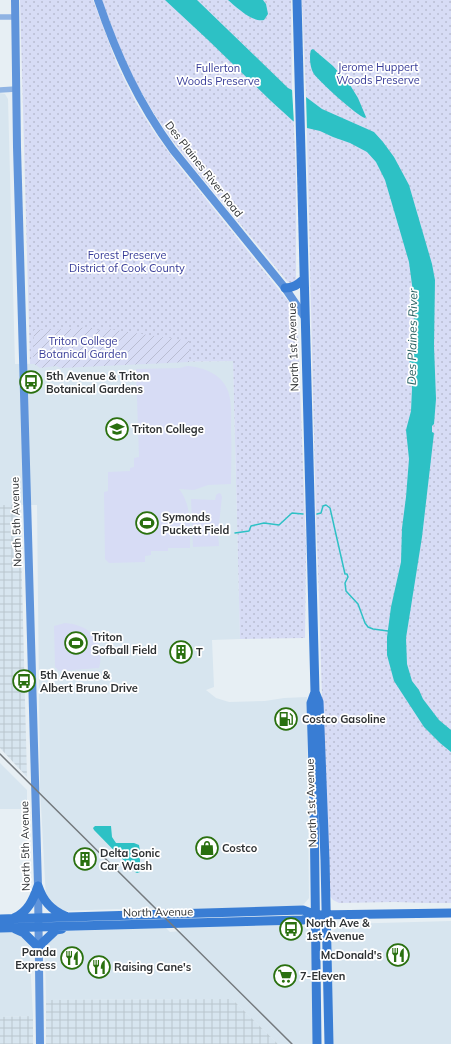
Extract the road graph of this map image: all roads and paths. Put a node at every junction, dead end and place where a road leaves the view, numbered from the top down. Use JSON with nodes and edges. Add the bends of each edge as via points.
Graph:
{"nodes":[{"id":1,"x":15,"y":0,"type":"edge"},
{"id":2,"x":98,"y":0,"type":"edge"},
{"id":3,"x":297,"y":0,"type":"edge"},
{"id":4,"x":16,"y":16,"type":"junction"},
{"id":5,"x":0,"y":17,"type":"edge"},
{"id":6,"x":16,"y":89,"type":"junction"},
{"id":7,"x":0,"y":90,"type":"edge"},
{"id":8,"x":304,"y":278,"type":"junction"},
{"id":9,"x":285,"y":288,"type":"junction"},
{"id":10,"x":304,"y":316,"type":"junction"},
{"id":11,"x":315,"y":692,"type":"junction"},
{"id":12,"x":38,"y":886,"type":"junction"},
{"id":13,"x":451,"y":912,"type":"edge"},
{"id":14,"x":316,"y":915,"type":"junction"},
{"id":15,"x":326,"y":915,"type":"junction"},
{"id":16,"x":66,"y":917,"type":"junction"},
{"id":17,"x":14,"y":918,"type":"junction"},
{"id":18,"x":0,"y":919,"type":"edge"},
{"id":19,"x":38,"y":922,"type":"junction"},
{"id":20,"x":75,"y":926,"type":"junction"},
{"id":21,"x":4,"y":928,"type":"edge"},
{"id":22,"x":38,"y":947,"type":"junction"},
{"id":23,"x":40,"y":1044,"type":"edge"},
{"id":24,"x":317,"y":1044,"type":"edge"},
{"id":25,"x":329,"y":1044,"type":"edge"}],
"edges":[{"from":1,"to":4,"type":"street","name":"North 5th Avenue"},
{"from":2,"to":9,"type":"street","name":"Des Plaines River Road","via":[[123,67],[161,134]]},
{"from":3,"to":8,"type":"main road","name":"North 1st Avenue"},
{"from":4,"to":5,"type":"street"},
{"from":4,"to":6,"type":"street","name":"North 5th Avenue"},
{"from":6,"to":7,"type":"street"},
{"from":6,"to":12,"type":"street","name":"North 5th Avenue"},
{"from":8,"to":9,"type":"main road","via":[[292,288]]},
{"from":8,"to":10,"type":"main road","name":"North 1st Avenue"},
{"from":9,"to":10,"type":"street","name":"Des Plaines River Road"},
{"from":10,"to":11,"type":"main road","name":"North 1st Avenue"},
{"from":11,"to":14,"type":"main road","name":"North 1st Avenue","via":[[311,703]]},
{"from":11,"to":15,"type":"main road","name":"North 1st Avenue","via":[[319,702]]},
{"from":12,"to":16,"type":"main road","via":[[41,896],[49,906]]},
{"from":12,"to":17,"type":"main road","via":[[26,910]]},
{"from":12,"to":19,"type":"street","name":"North 5th Avenue"},
{"from":13,"to":15,"type":"main road","name":"North Avenue"},
{"from":14,"to":15,"type":"main road","name":"North Avenue"},
{"from":14,"to":16,"type":"main road","name":"North Avenue","via":[[303,910]]},
{"from":14,"to":20,"type":"main road","name":"North Avenue","via":[[303,920]]},
{"from":14,"to":24,"type":"main road","name":"North 1st Avenue"},
{"from":15,"to":25,"type":"main road","name":"North 1st Avenue"},
{"from":16,"to":19,"type":"main road","name":"North Avenue"},
{"from":17,"to":18,"type":"main road","name":"North Avenue"},
{"from":17,"to":19,"type":"main road","name":"North Avenue"},
{"from":19,"to":20,"type":"main road","name":"North Avenue"},
{"from":19,"to":21,"type":"main road","name":"North Avenue"},
{"from":19,"to":22,"type":"street","name":"North 5th Avenue"},
{"from":20,"to":22,"type":"main road","via":[[56,930]]},
{"from":21,"to":22,"type":"main road","via":[[24,933]]},
{"from":22,"to":23,"type":"street","name":"North 5th Avenue"}]}
